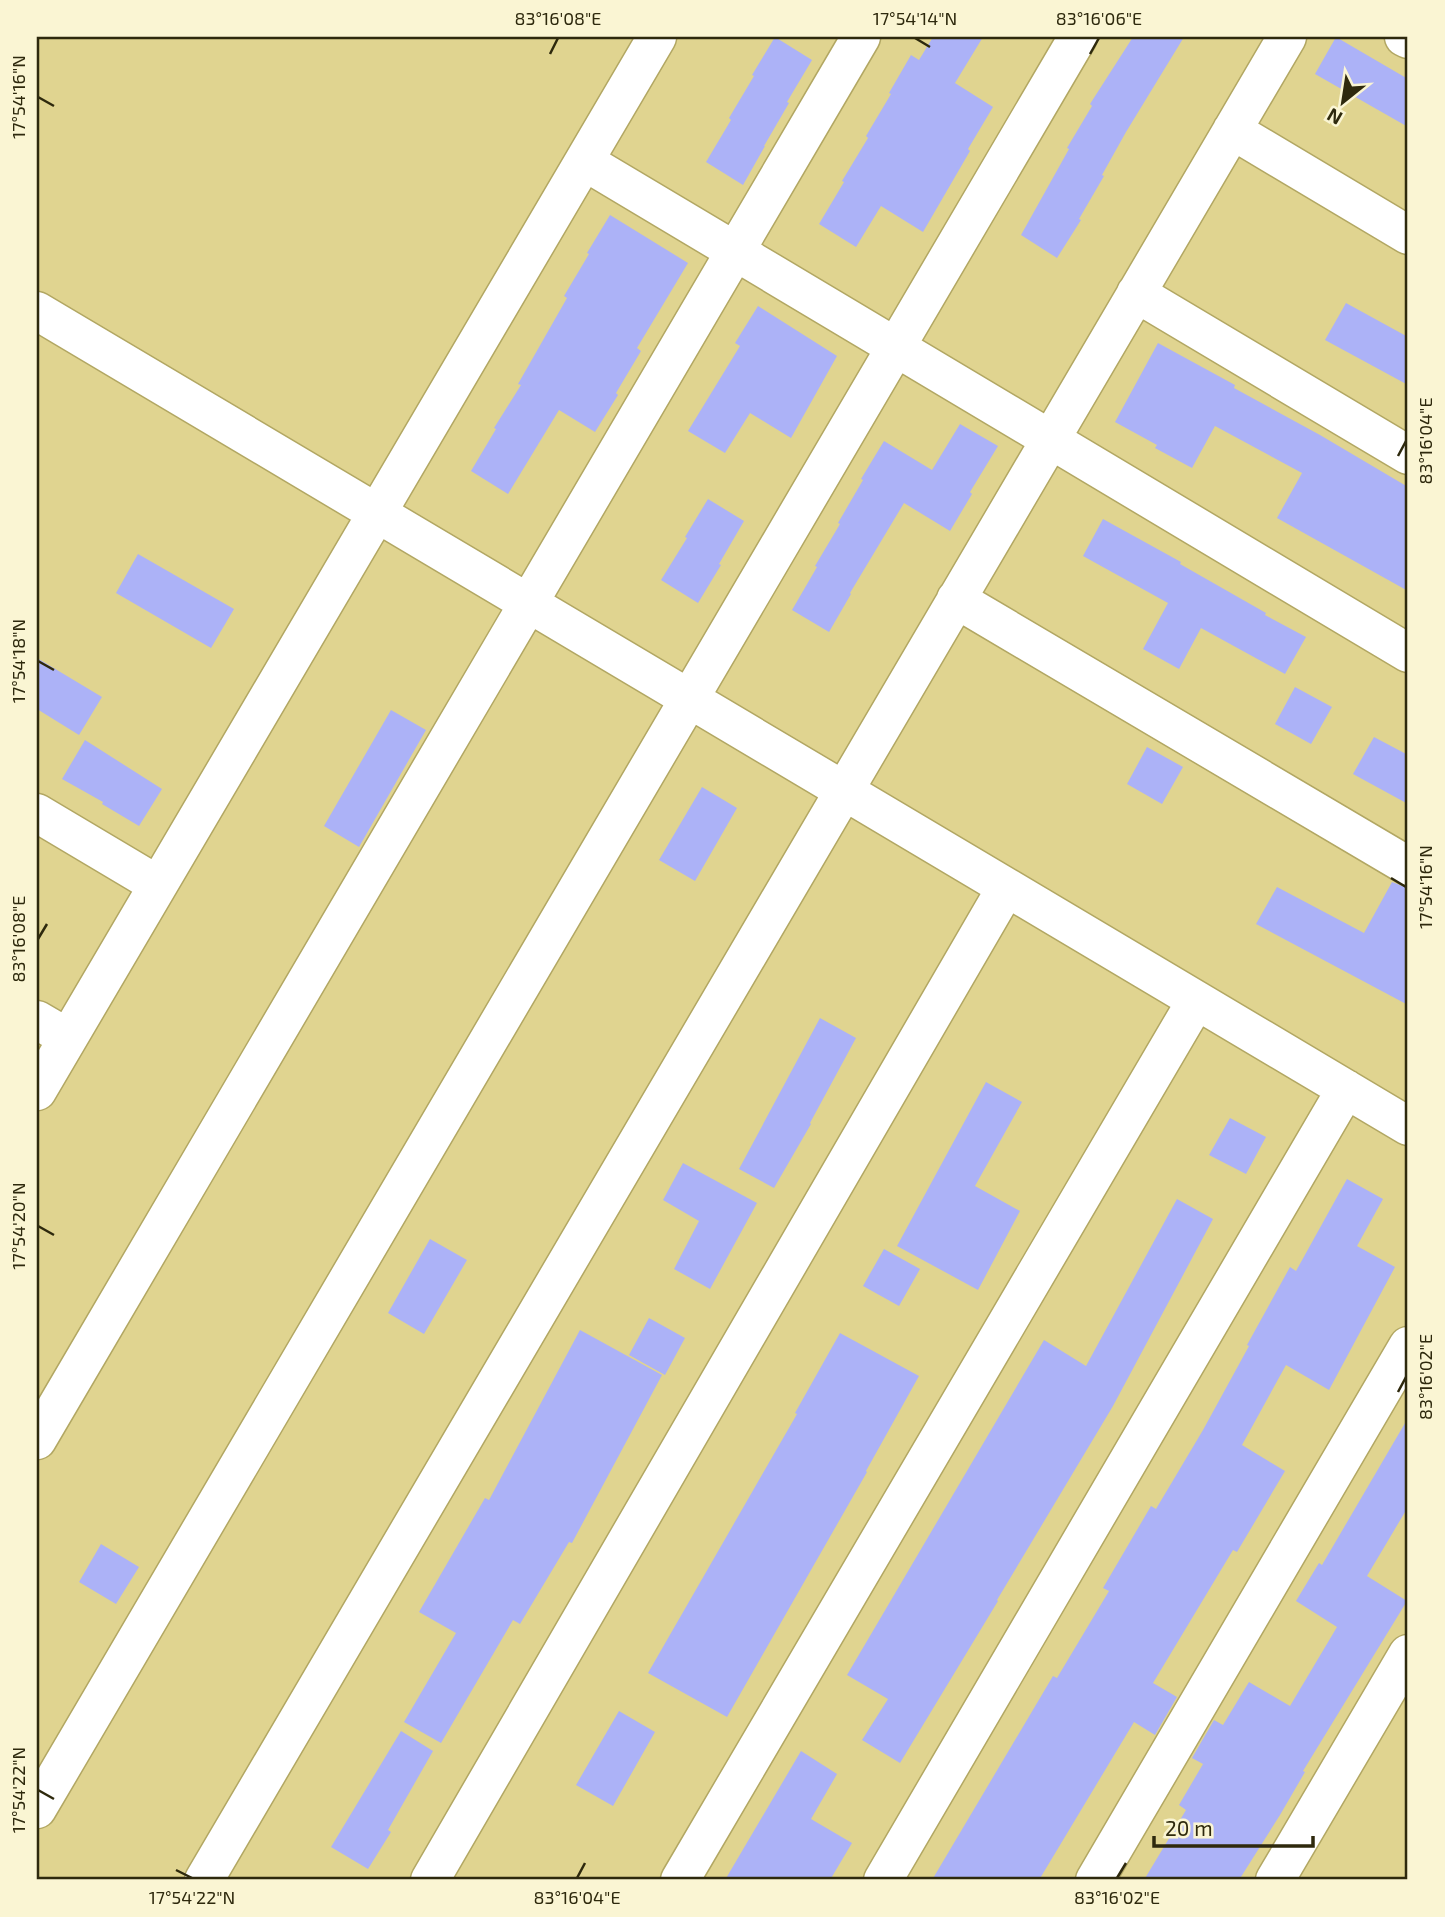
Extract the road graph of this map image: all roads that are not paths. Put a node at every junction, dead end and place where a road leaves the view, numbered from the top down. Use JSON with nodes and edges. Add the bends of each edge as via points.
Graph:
{"nodes":[{"id":1,"x":657,"y":37,"type":"edge"},
{"id":2,"x":861,"y":37,"type":"edge"},
{"id":3,"x":1078,"y":37,"type":"edge"},
{"id":4,"x":1287,"y":37,"type":"edge"},
{"id":5,"x":1404,"y":37,"type":"edge"},
{"id":6,"x":1408,"y":40,"type":"edge"},
{"id":7,"x":1232,"y":130,"type":"junction"},
{"id":8,"x":584,"y":161,"type":"junction"},
{"id":9,"x":1408,"y":235,"type":"edge"},
{"id":10,"x":735,"y":251,"type":"junction"},
{"id":11,"x":1136,"y":293,"type":"junction"},
{"id":12,"x":37,"y":311,"type":"edge"},
{"id":13,"x":896,"y":347,"type":"junction"},
{"id":14,"x":1051,"y":439,"type":"junction"},
{"id":15,"x":1408,"y":454,"type":"edge"},
{"id":16,"x":377,"y":513,"type":"junction"},
{"id":17,"x":956,"y":599,"type":"junction"},
{"id":18,"x":528,"y":603,"type":"junction"},
{"id":19,"x":1408,"y":653,"type":"edge"},
{"id":20,"x":689,"y":699,"type":"junction"},
{"id":21,"x":844,"y":791,"type":"junction"},
{"id":22,"x":37,"y":813,"type":"edge"},
{"id":23,"x":1408,"y":866,"type":"edge"},
{"id":24,"x":158,"y":885,"type":"junction"},
{"id":25,"x":1006,"y":888,"type":"junction"},
{"id":26,"x":1196,"y":1001,"type":"junction"},
{"id":27,"x":52,"y":1029,"type":"edge"},
{"id":28,"x":1346,"y":1089,"type":"junction"},
{"id":29,"x":37,"y":1091,"type":"edge"},
{"id":30,"x":1408,"y":1126,"type":"edge"},
{"id":31,"x":1408,"y":1346,"type":"edge"},
{"id":32,"x":37,"y":1440,"type":"edge"},
{"id":33,"x":1408,"y":1654,"type":"edge"},
{"id":34,"x":37,"y":1809,"type":"edge"},
{"id":35,"x":433,"y":1879,"type":"edge"},
{"id":36,"x":204,"y":1880,"type":"edge"},
{"id":37,"x":680,"y":1880,"type":"edge"},
{"id":38,"x":883,"y":1880,"type":"edge"},
{"id":39,"x":1095,"y":1880,"type":"edge"},
{"id":40,"x":1275,"y":1880,"type":"edge"}],
"edges":[{"from":1,"to":8,"type":"street"},
{"from":2,"to":10,"type":"street"},
{"from":3,"to":13,"type":"street"},
{"from":4,"to":7,"type":"street"},
{"from":5,"to":6,"type":"street"},
{"from":7,"to":9,"type":"street"},
{"from":7,"to":11,"type":"street"},
{"from":8,"to":10,"type":"street"},
{"from":8,"to":16,"type":"street"},
{"from":10,"to":13,"type":"street"},
{"from":10,"to":18,"type":"street"},
{"from":11,"to":14,"type":"street"},
{"from":11,"to":15,"type":"street"},
{"from":12,"to":16,"type":"street"},
{"from":13,"to":14,"type":"street"},
{"from":13,"to":20,"type":"street"},
{"from":14,"to":17,"type":"street"},
{"from":14,"to":19,"type":"street"},
{"from":16,"to":18,"type":"street"},
{"from":16,"to":24,"type":"street"},
{"from":17,"to":21,"type":"street"},
{"from":17,"to":23,"type":"street"},
{"from":18,"to":20,"type":"street"},
{"from":18,"to":32,"type":"street"},
{"from":20,"to":21,"type":"street"},
{"from":20,"to":34,"type":"street"},
{"from":21,"to":25,"type":"street"},
{"from":21,"to":36,"type":"street"},
{"from":22,"to":24,"type":"street"},
{"from":24,"to":27,"type":"street"},
{"from":25,"to":26,"type":"street"},
{"from":25,"to":35,"type":"street"},
{"from":26,"to":28,"type":"street"},
{"from":26,"to":37,"type":"street"},
{"from":27,"to":29,"type":"street"},
{"from":28,"to":30,"type":"street"},
{"from":28,"to":38,"type":"street"},
{"from":31,"to":39,"type":"street"},
{"from":33,"to":40,"type":"street"}]}
